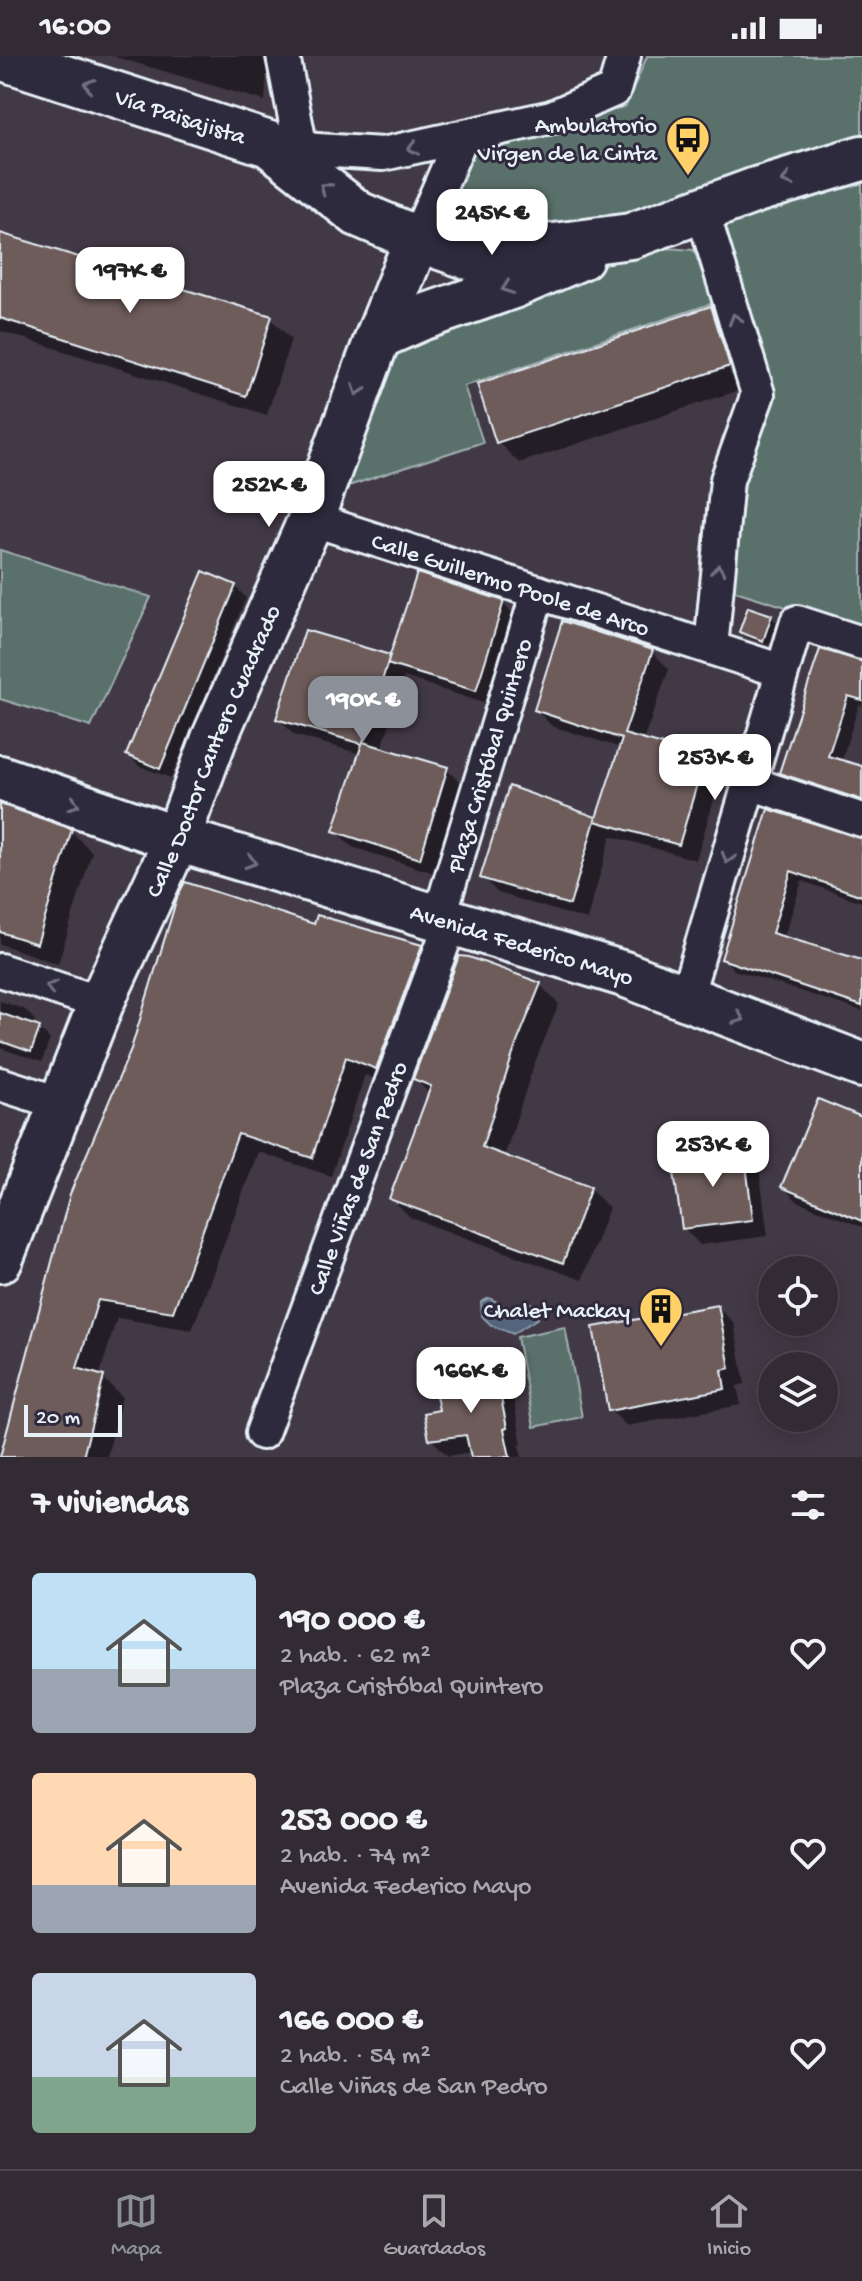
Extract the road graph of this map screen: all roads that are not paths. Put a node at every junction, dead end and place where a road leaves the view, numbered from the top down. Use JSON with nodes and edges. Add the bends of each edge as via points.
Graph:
{"nodes":[{"id":1,"x":283,"y":56,"type":"edge"},
{"id":2,"x":624,"y":56,"type":"edge"},
{"id":3,"x":0,"y":57,"type":"edge"},
{"id":4,"x":461,"y":138,"type":"junction"},
{"id":5,"x":285,"y":146,"type":"junction"},
{"id":6,"x":862,"y":158,"type":"edge"},
{"id":7,"x":702,"y":210,"type":"junction"},
{"id":8,"x":631,"y":236,"type":"junction"},
{"id":9,"x":417,"y":239,"type":"junction"},
{"id":10,"x":378,"y":337,"type":"junction"},
{"id":11,"x":311,"y":519,"type":"junction"},
{"id":12,"x":538,"y":592,"type":"junction"},
{"id":13,"x":862,"y":643,"type":"edge"},
{"id":14,"x":711,"y":648,"type":"junction"},
{"id":15,"x":782,"y":671,"type":"junction"},
{"id":16,"x":0,"y":778,"type":"edge"},
{"id":17,"x":750,"y":783,"type":"junction"},
{"id":18,"x":862,"y":820,"type":"edge"},
{"id":19,"x":177,"y":839,"type":"junction"},
{"id":20,"x":445,"y":920,"type":"junction"},
{"id":21,"x":0,"y":970,"type":"edge"},
{"id":22,"x":686,"y":998,"type":"junction"},
{"id":23,"x":101,"y":1003,"type":"junction"},
{"id":24,"x":862,"y":1065,"type":"edge"},
{"id":25,"x":0,"y":1084,"type":"edge"},
{"id":26,"x":62,"y":1104,"type":"junction"},
{"id":27,"x":0,"y":1260,"type":"edge"},
{"id":28,"x":262,"y":1433,"type":"dead end"}],
"edges":[{"from":1,"to":5,"type":"street"},
{"from":2,"to":4,"type":"street","via":[[614,90],[552,117]]},
{"from":5,"to":3,"type":"street","name":"Vía Paisajista","one_way":true},
{"from":4,"to":5,"type":"street","one_way":true,"via":[[383,154]]},
{"from":4,"to":9,"type":"street"},
{"from":9,"to":5,"type":"street","one_way":true,"via":[[358,214]]},
{"from":6,"to":7,"type":"street","one_way":true},
{"from":7,"to":8,"type":"street"},
{"from":14,"to":7,"type":"street","one_way":true,"via":[[727,480],[758,394]]},
{"from":8,"to":9,"type":"street","via":[[469,257]]},
{"from":8,"to":10,"type":"street","one_way":true},
{"from":9,"to":10,"type":"street","name":"Calle Doctor Cantero Cuadrado"},
{"from":10,"to":11,"type":"street","name":"Calle Doctor Cantero Cuadrado","one_way":true},
{"from":11,"to":12,"type":"street","name":"Calle Guillermo Poole de Arco"},
{"from":11,"to":19,"type":"street","name":"Calle Doctor Cantero Cuadrado","via":[[214,739]]},
{"from":12,"to":14,"type":"street","name":"Calle Guillermo Poole de Arco"},
{"from":12,"to":20,"type":"street","name":"Plaza Cristóbal Quintero"},
{"from":13,"to":15,"type":"street","via":[[797,622]]},
{"from":14,"to":15,"type":"street","name":"Calle Guillermo Poole de Arco"},
{"from":15,"to":17,"type":"street"},
{"from":16,"to":19,"type":"street","name":"Avenida Federico Mayo","one_way":true},
{"from":17,"to":18,"type":"street"},
{"from":17,"to":22,"type":"street","one_way":true},
{"from":19,"to":20,"type":"street","name":"Avenida Federico Mayo","one_way":true},
{"from":19,"to":23,"type":"street","name":"Calle Doctor Cantero Cuadrado"},
{"from":20,"to":22,"type":"street","name":"Avenida Federico Mayo"},
{"from":20,"to":28,"type":"street","name":"Calle Viñas de San Pedro"},
{"from":23,"to":21,"type":"street","one_way":true},
{"from":22,"to":24,"type":"street","name":"Avenida Federico Mayo","one_way":true},
{"from":23,"to":26,"type":"street","name":"Calle Doctor Cantero Cuadrado"},
{"from":25,"to":26,"type":"street"},
{"from":26,"to":27,"type":"street","name":"Calle Doctor Cantero Cuadrado"}]}
